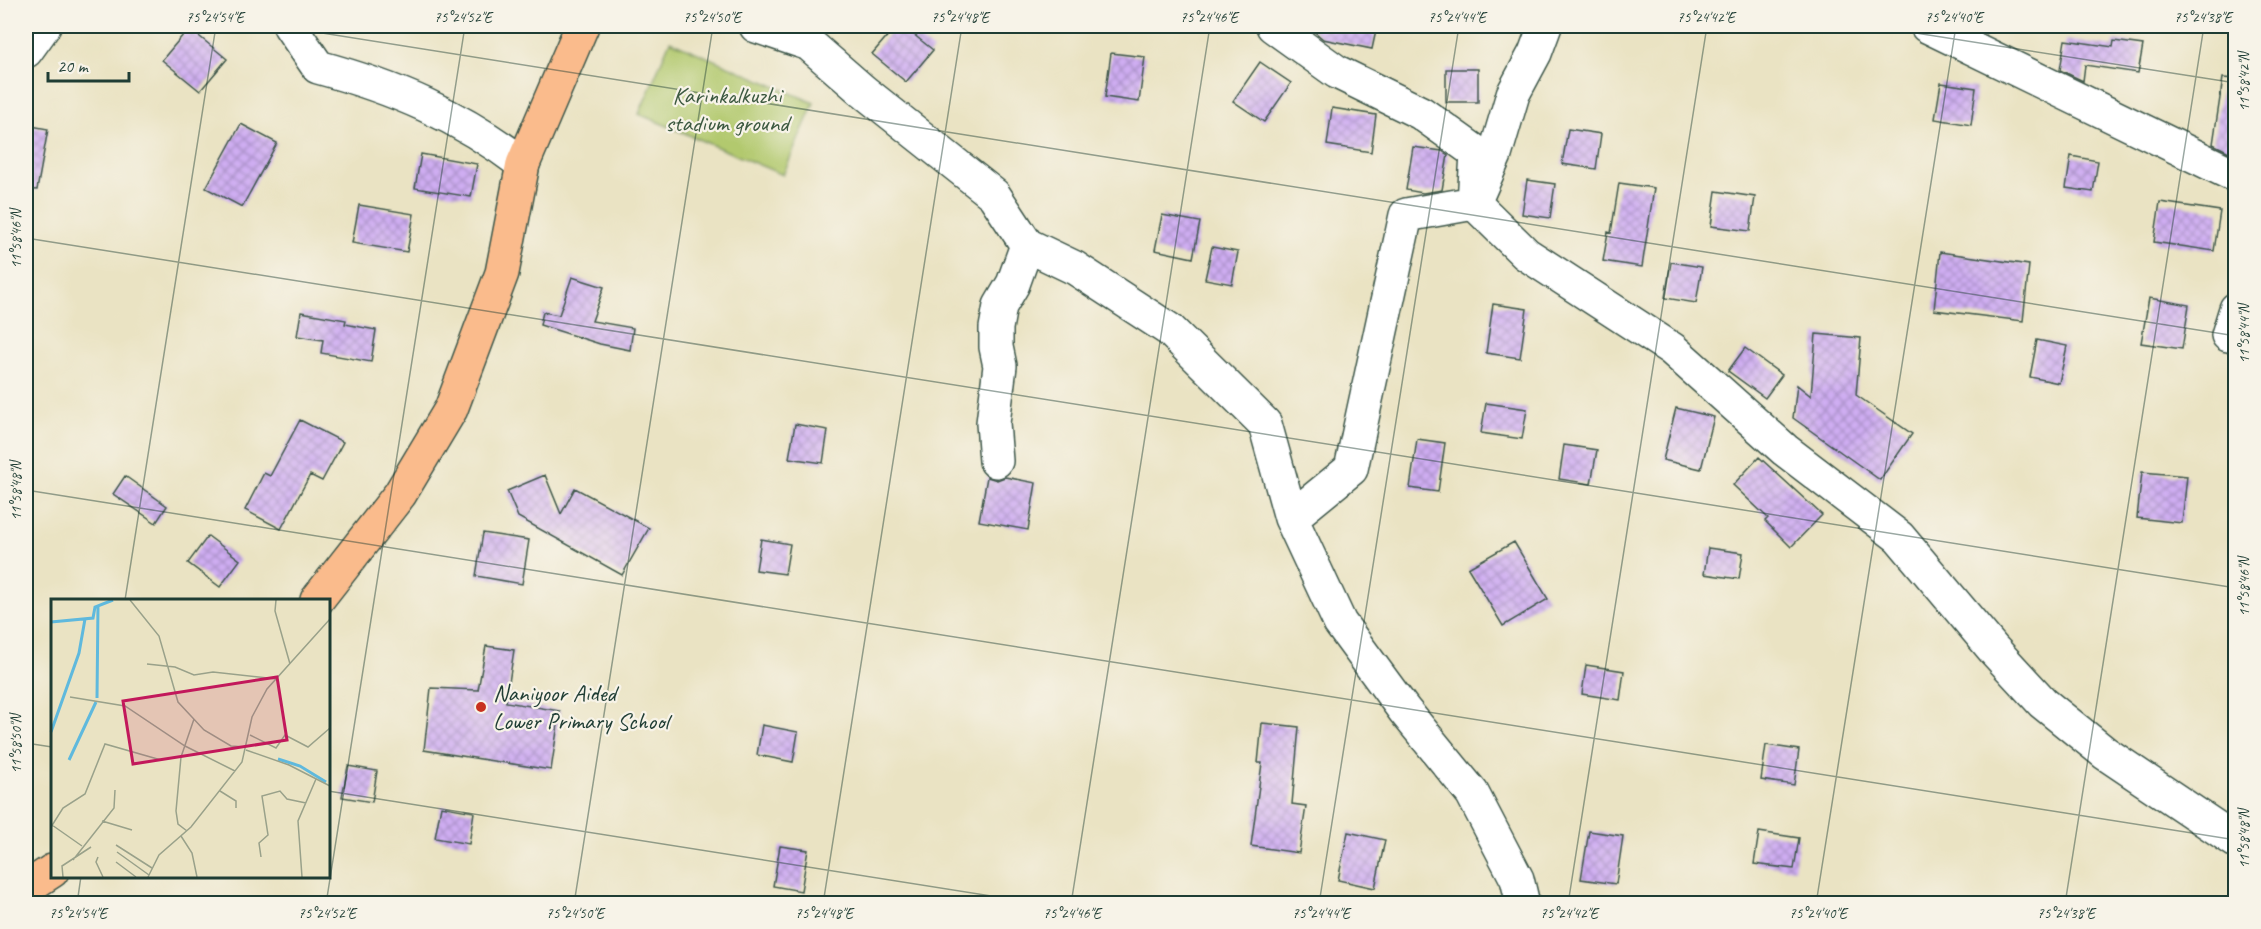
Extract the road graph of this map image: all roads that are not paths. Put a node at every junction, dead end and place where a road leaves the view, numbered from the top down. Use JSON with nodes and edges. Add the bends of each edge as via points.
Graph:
{"nodes":[{"id":1,"x":44,"y":26,"type":"edge"},
{"id":2,"x":290,"y":26,"type":"edge"},
{"id":3,"x":582,"y":26,"type":"edge"},
{"id":4,"x":756,"y":26,"type":"edge"},
{"id":5,"x":1273,"y":26,"type":"edge"},
{"id":6,"x":1545,"y":26,"type":"edge"},
{"id":7,"x":1928,"y":26,"type":"edge"},
{"id":8,"x":26,"y":51,"type":"edge"},
{"id":9,"x":522,"y":164,"type":"junction"},
{"id":10,"x":2235,"y":176,"type":"edge"},
{"id":11,"x":1474,"y":203,"type":"junction"},
{"id":12,"x":1027,"y":244,"type":"junction"},
{"id":13,"x":996,"y":461,"type":"dead end"},
{"id":14,"x":1291,"y":518,"type":"junction"},
{"id":15,"x":318,"y":599,"type":"edge"},
{"id":16,"x":2235,"y":841,"type":"edge"},
{"id":17,"x":51,"y":872,"type":"edge"},
{"id":18,"x":26,"y":888,"type":"edge"},
{"id":19,"x":1523,"y":903,"type":"edge"}],
"edges":[{"from":1,"to":8,"type":"street"},
{"from":2,"to":9,"type":"street","via":[[318,67],[367,80],[446,112],[487,136]]},
{"from":3,"to":9,"type":"main road"},
{"from":4,"to":12,"type":"street","via":[[809,44],[863,92],[994,195]]},
{"from":5,"to":11,"type":"street","via":[[1337,72],[1421,113],[1477,153]]},
{"from":6,"to":11,"type":"street","via":[[1513,94],[1495,155]]},
{"from":7,"to":10,"type":"street"},
{"from":9,"to":15,"type":"main road","via":[[502,273],[451,409],[400,494]]},
{"from":11,"to":14,"type":"street","via":[[1406,215],[1351,469]]},
{"from":11,"to":16,"type":"street","via":[[1526,254],[1672,348],[1785,450],[1899,537],[2043,703],[2105,753]]},
{"from":12,"to":13,"type":"street","via":[[1013,284],[1000,306],[996,328],[1000,366],[993,423]]},
{"from":12,"to":14,"type":"street","via":[[1075,268],[1170,330],[1265,424]]},
{"from":14,"to":19,"type":"street","via":[[1340,623],[1472,793],[1517,879]]},
{"from":17,"to":18,"type":"main road"}]}
